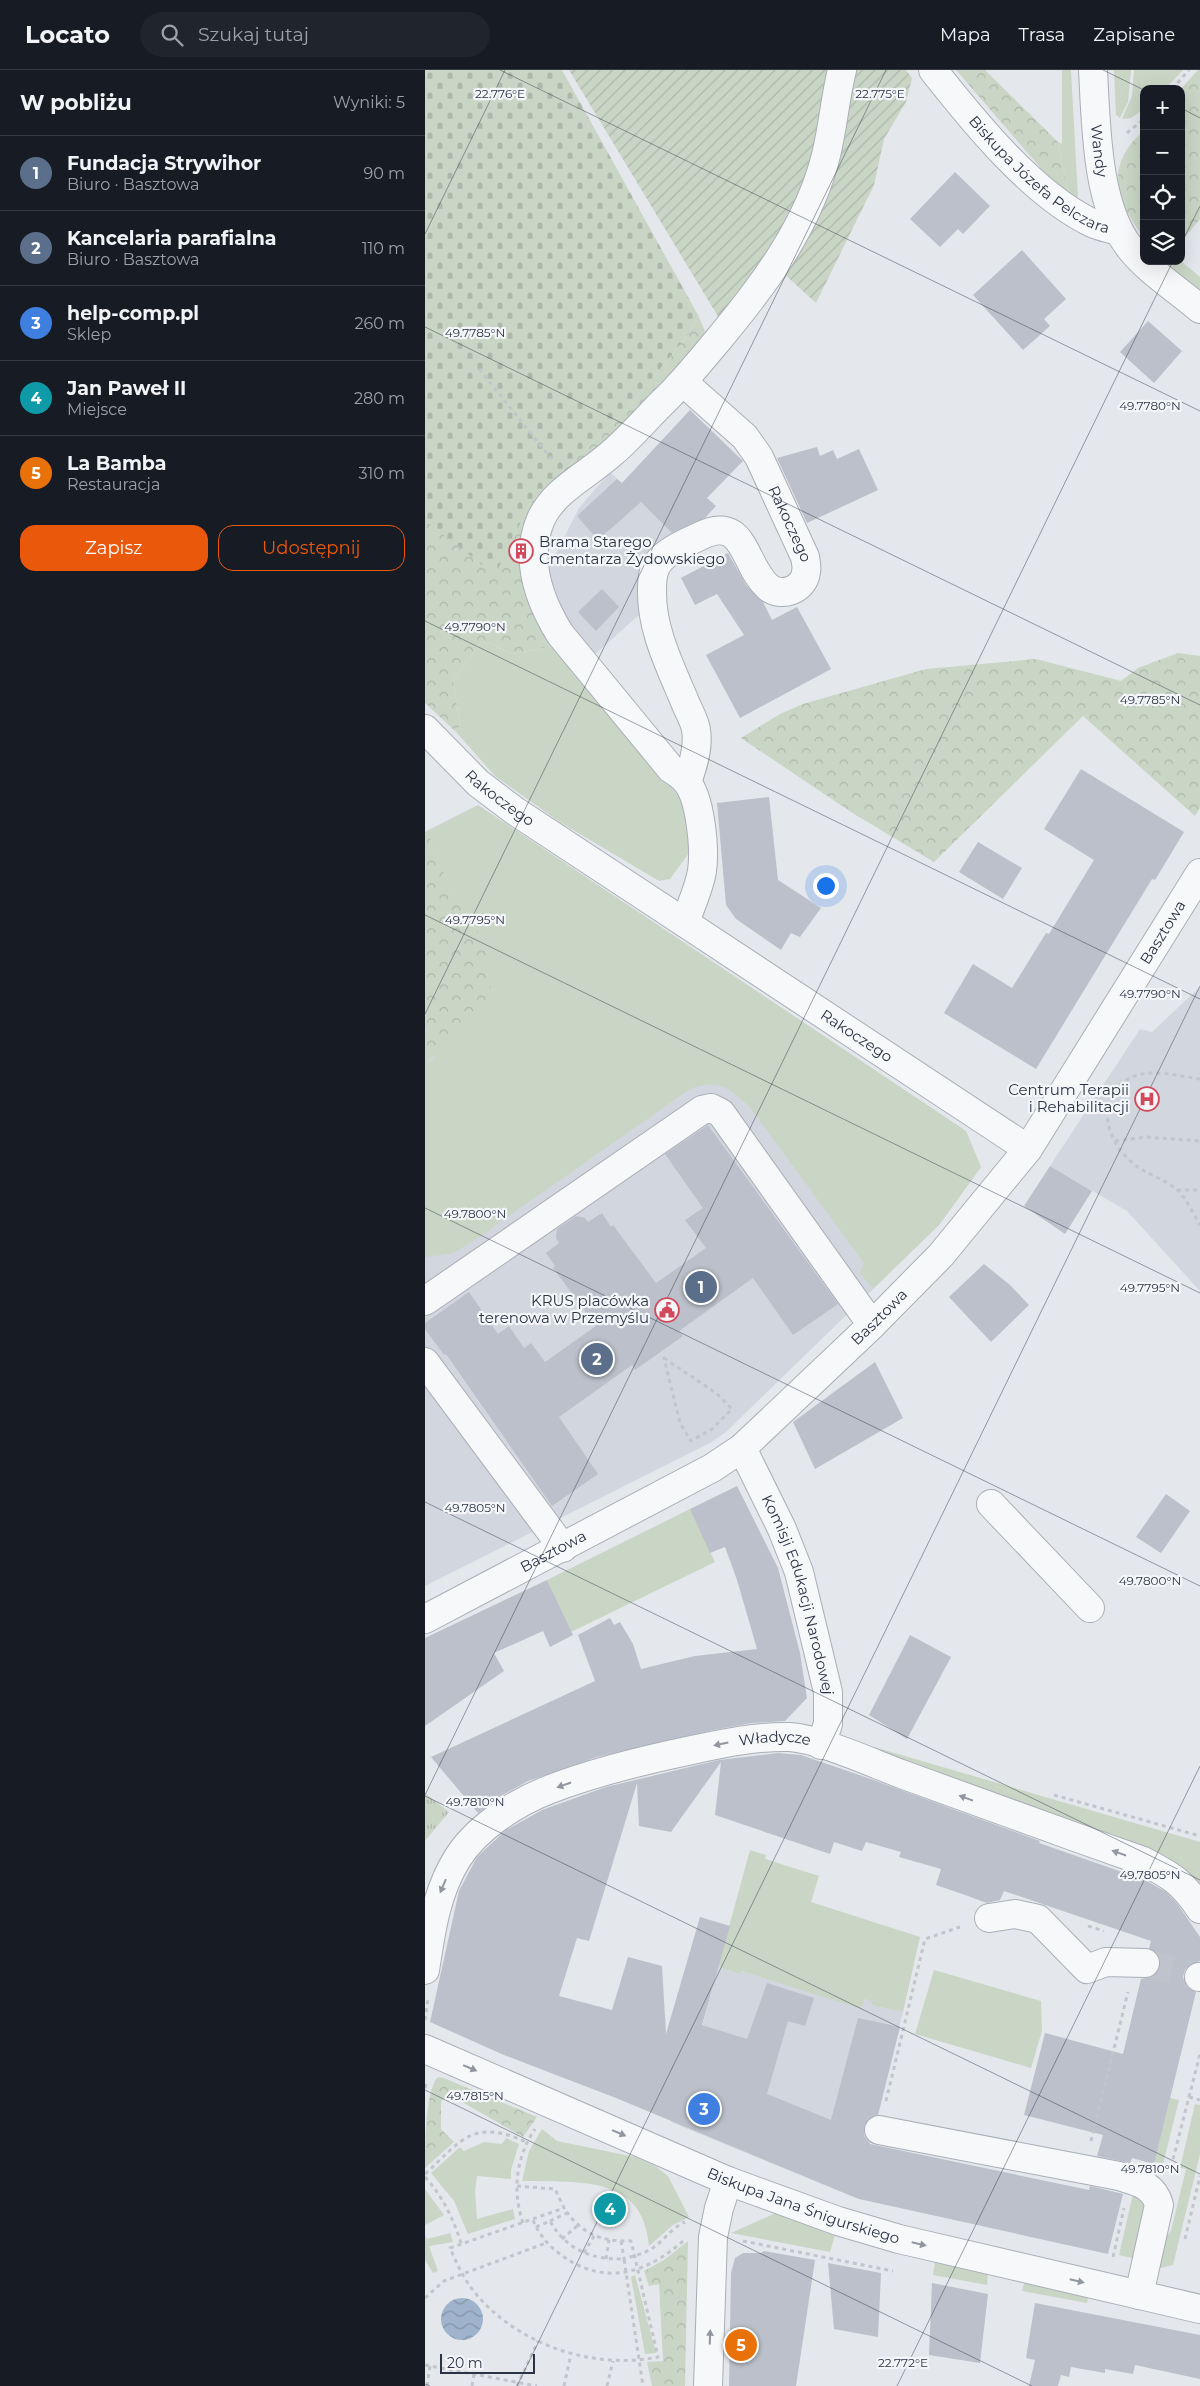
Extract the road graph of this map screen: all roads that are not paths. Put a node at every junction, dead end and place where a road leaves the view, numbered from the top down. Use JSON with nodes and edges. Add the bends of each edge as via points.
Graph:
{"nodes":[{"id":1,"x":842,"y":70,"type":"edge"},
{"id":2,"x":933,"y":70,"type":"edge"},
{"id":3,"x":1093,"y":70,"type":"edge"},
{"id":4,"x":1118,"y":231,"type":"junction"},
{"id":5,"x":1200,"y":309,"type":"edge"},
{"id":6,"x":683,"y":382,"type":"junction"},
{"id":7,"x":425,"y":730,"type":"edge"},
{"id":8,"x":687,"y":782,"type":"junction"},
{"id":9,"x":1200,"y":872,"type":"edge"},
{"id":10,"x":685,"y":923,"type":"junction"},
{"id":11,"x":1028,"y":1149,"type":"junction"},
{"id":12,"x":425,"y":1301,"type":"edge"},
{"id":13,"x":872,"y":1325,"type":"junction"},
{"id":14,"x":425,"y":1362,"type":"edge"},
{"id":15,"x":743,"y":1448,"type":"junction"},
{"id":16,"x":991,"y":1504,"type":"dead end"},
{"id":17,"x":563,"y":1548,"type":"junction"},
{"id":18,"x":1090,"y":1608,"type":"dead end"},
{"id":19,"x":425,"y":1619,"type":"edge"},
{"id":20,"x":821,"y":1744,"type":"junction"},
{"id":21,"x":1200,"y":1908,"type":"edge"},
{"id":22,"x":989,"y":1918,"type":"road end"},
{"id":23,"x":1137,"y":1974,"type":"tunnel mouth"},
{"id":24,"x":427,"y":1981,"type":"edge"},
{"id":25,"x":425,"y":2049,"type":"edge"},
{"id":26,"x":879,"y":2130,"type":"road end"},
{"id":27,"x":728,"y":2181,"type":"junction"},
{"id":28,"x":1139,"y":2295,"type":"junction"},
{"id":29,"x":1200,"y":2309,"type":"edge"},
{"id":30,"x":708,"y":2386,"type":"edge"}],
"edges":[{"from":1,"to":6,"type":"street","via":[[826,156],[797,228],[744,308]]},
{"from":2,"to":4,"type":"street","name":"Biskupa Józefa Pelczara","via":[[1021,172],[1073,211],[1093,223]]},
{"from":3,"to":4,"type":"street","name":"Wandy","via":[[1104,188]]},
{"from":4,"to":5,"type":"street","name":"Biskupa Józefa Pelczara","via":[[1147,266]]},
{"from":6,"to":8,"type":"street","via":[[615,451],[555,498],[541,518],[534,550],[535,572],[547,614],[559,634],[671,769]]},
{"from":6,"to":8,"type":"street","name":"Rakoczego","via":[[745,437],[759,457],[805,557],[806,574],[793,591],[770,589],[761,580],[743,544],[733,534],[721,529],[711,530],[681,545],[655,565],[652,603],[658,634],[696,730],[695,762]]},
{"from":7,"to":10,"type":"street","name":"Rakoczego","via":[[478,783],[515,811]]},
{"from":8,"to":10,"type":"street","via":[[700,820],[703,848],[701,873]]},
{"from":9,"to":11,"type":"street","name":"Basztowa"},
{"from":10,"to":11,"type":"street","name":"Rakoczego"},
{"from":11,"to":13,"type":"street","name":"Basztowa","via":[[941,1255]]},
{"from":12,"to":13,"type":"street","via":[[702,1110],[711,1108],[721,1113]]},
{"from":13,"to":15,"type":"street","name":"Basztowa"},
{"from":14,"to":17,"type":"street"},
{"from":15,"to":17,"type":"street","name":"Basztowa"},
{"from":15,"to":20,"type":"street","name":"Komisji Edukacji Narodowej","via":[[799,1572],[828,1692],[827,1724]]},
{"from":16,"to":18,"type":"street"},
{"from":17,"to":19,"type":"street","name":"Basztowa"},
{"from":21,"to":20,"type":"street","name":"Władycze","one_way":true,"via":[[1177,1879],[1143,1861]]},
{"from":20,"to":24,"type":"street","name":"Władycze","one_way":true,"via":[[791,1737],[733,1741],[589,1776],[546,1790],[512,1809],[479,1834],[457,1858],[433,1915]]},
{"from":22,"to":23,"type":"street","via":[[1015,1914],[1038,1919],[1087,1969],[1106,1962]]},
{"from":25,"to":27,"type":"street","name":"Biskupa Jana Śnigurskiego","one_way":true},
{"from":26,"to":28,"type":"street","via":[[1148,2186],[1157,2195],[1159,2205]]},
{"from":27,"to":28,"type":"street","name":"Biskupa Jana Śnigurskiego","one_way":true,"via":[[899,2239]]},
{"from":30,"to":27,"type":"street","one_way":true,"via":[[713,2237]]},
{"from":28,"to":29,"type":"street","name":"Biskupa Jana Śnigurskiego"}]}
